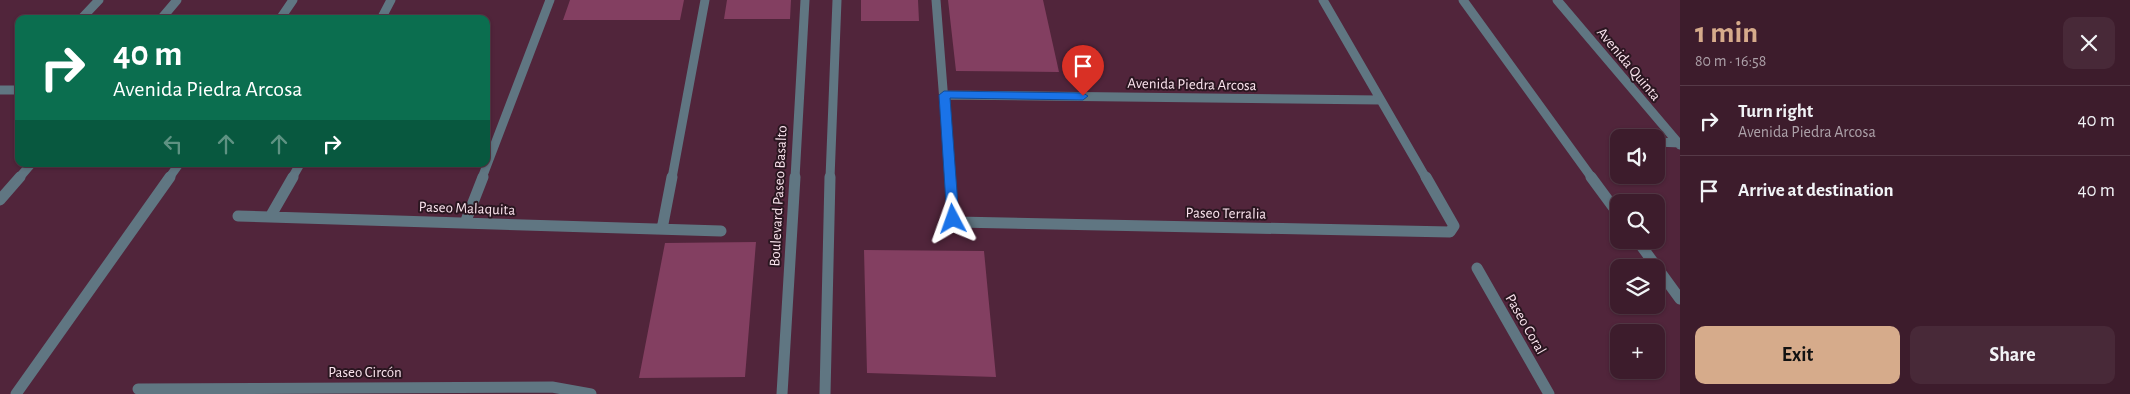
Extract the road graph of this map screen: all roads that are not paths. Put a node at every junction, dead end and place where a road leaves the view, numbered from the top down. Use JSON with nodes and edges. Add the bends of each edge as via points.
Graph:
{"nodes":[{"id":1,"x":99,"y":0,"type":"edge"},
{"id":2,"x":178,"y":0,"type":"edge"},
{"id":3,"x":294,"y":0,"type":"edge"},
{"id":4,"x":391,"y":0,"type":"edge"},
{"id":5,"x":550,"y":0,"type":"edge"},
{"id":6,"x":705,"y":0,"type":"edge"},
{"id":7,"x":805,"y":0,"type":"edge"},
{"id":8,"x":837,"y":0,"type":"edge"},
{"id":9,"x":936,"y":0,"type":"edge"},
{"id":10,"x":1323,"y":0,"type":"edge"},
{"id":11,"x":1464,"y":0,"type":"edge"},
{"id":12,"x":1557,"y":0,"type":"edge"},
{"id":13,"x":85,"y":15,"type":"edge"},
{"id":14,"x":165,"y":15,"type":"edge"},
{"id":15,"x":283,"y":15,"type":"edge"},
{"id":16,"x":383,"y":15,"type":"edge"},
{"id":17,"x":15,"y":89,"type":"edge"},
{"id":18,"x":0,"y":90,"type":"edge"},
{"id":19,"x":944,"y":95,"type":"junction"},
{"id":20,"x":1380,"y":100,"type":"junction"},
{"id":21,"x":1665,"y":142,"type":"edge"},
{"id":22,"x":1679,"y":143,"type":"edge"},
{"id":23,"x":490,"y":157,"type":"edge"},
{"id":24,"x":28,"y":167,"type":"edge"},
{"id":25,"x":177,"y":167,"type":"edge"},
{"id":26,"x":298,"y":167,"type":"edge"},
{"id":27,"x":486,"y":167,"type":"edge"},
{"id":28,"x":0,"y":200,"type":"edge"},
{"id":29,"x":1610,"y":203,"type":"edge"},
{"id":30,"x":238,"y":216,"type":"dead end"},
{"id":31,"x":270,"y":217,"type":"junction"},
{"id":32,"x":465,"y":223,"type":"junction"},
{"id":33,"x":662,"y":229,"type":"junction"},
{"id":34,"x":720,"y":231,"type":"dead end"},
{"id":35,"x":1644,"y":249,"type":"edge"},
{"id":36,"x":1477,"y":268,"type":"dead end"},
{"id":37,"x":1680,"y":299,"type":"edge"},
{"id":38,"x":138,"y":389,"type":"dead end"},
{"id":39,"x":405,"y":391,"type":"edge"},
{"id":40,"x":189,"y":392,"type":"edge"},
{"id":41,"x":16,"y":394,"type":"edge"},
{"id":42,"x":592,"y":394,"type":"edge"},
{"id":43,"x":782,"y":394,"type":"edge"},
{"id":44,"x":825,"y":394,"type":"edge"},
{"id":45,"x":1549,"y":394,"type":"edge"}],
"edges":[{"from":1,"to":13,"type":"street"},
{"from":2,"to":14,"type":"street"},
{"from":3,"to":15,"type":"street"},
{"from":4,"to":16,"type":"street"},
{"from":5,"to":23,"type":"street"},
{"from":6,"to":33,"type":"street"},
{"from":7,"to":43,"type":"street","name":"Boulevard Paseo Basalto"},
{"from":8,"to":44,"type":"street"},
{"from":9,"to":19,"type":"street","name":"Paseo Terralia"},
{"from":10,"to":20,"type":"street","name":"Paseo Terralia"},
{"from":11,"to":29,"type":"street"},
{"from":12,"to":22,"type":"street","name":"Avenida Quinta"},
{"from":17,"to":18,"type":"street"},
{"from":19,"to":20,"type":"street","name":"Avenida Piedra Arcosa"},
{"from":19,"to":20,"type":"street","name":"Paseo Terralia","via":[[953,219],[956,222],[1454,230]]},
{"from":21,"to":22,"type":"street"},
{"from":24,"to":28,"type":"street"},
{"from":25,"to":41,"type":"street"},
{"from":26,"to":31,"type":"street"},
{"from":27,"to":32,"type":"street"},
{"from":30,"to":31,"type":"street","name":"Paseo Malaquita"},
{"from":31,"to":32,"type":"street","name":"Paseo Malaquita"},
{"from":32,"to":33,"type":"street","name":"Paseo Malaquita"},
{"from":33,"to":34,"type":"street","name":"Paseo Malaquita"},
{"from":35,"to":37,"type":"street"},
{"from":36,"to":45,"type":"street","name":"Paseo Coral"},
{"from":38,"to":40,"type":"street","name":"Paseo Circón"},
{"from":39,"to":40,"type":"street","name":"Paseo Circón"},
{"from":39,"to":42,"type":"street","name":"Paseo Circón","via":[[552,387]]}]}
